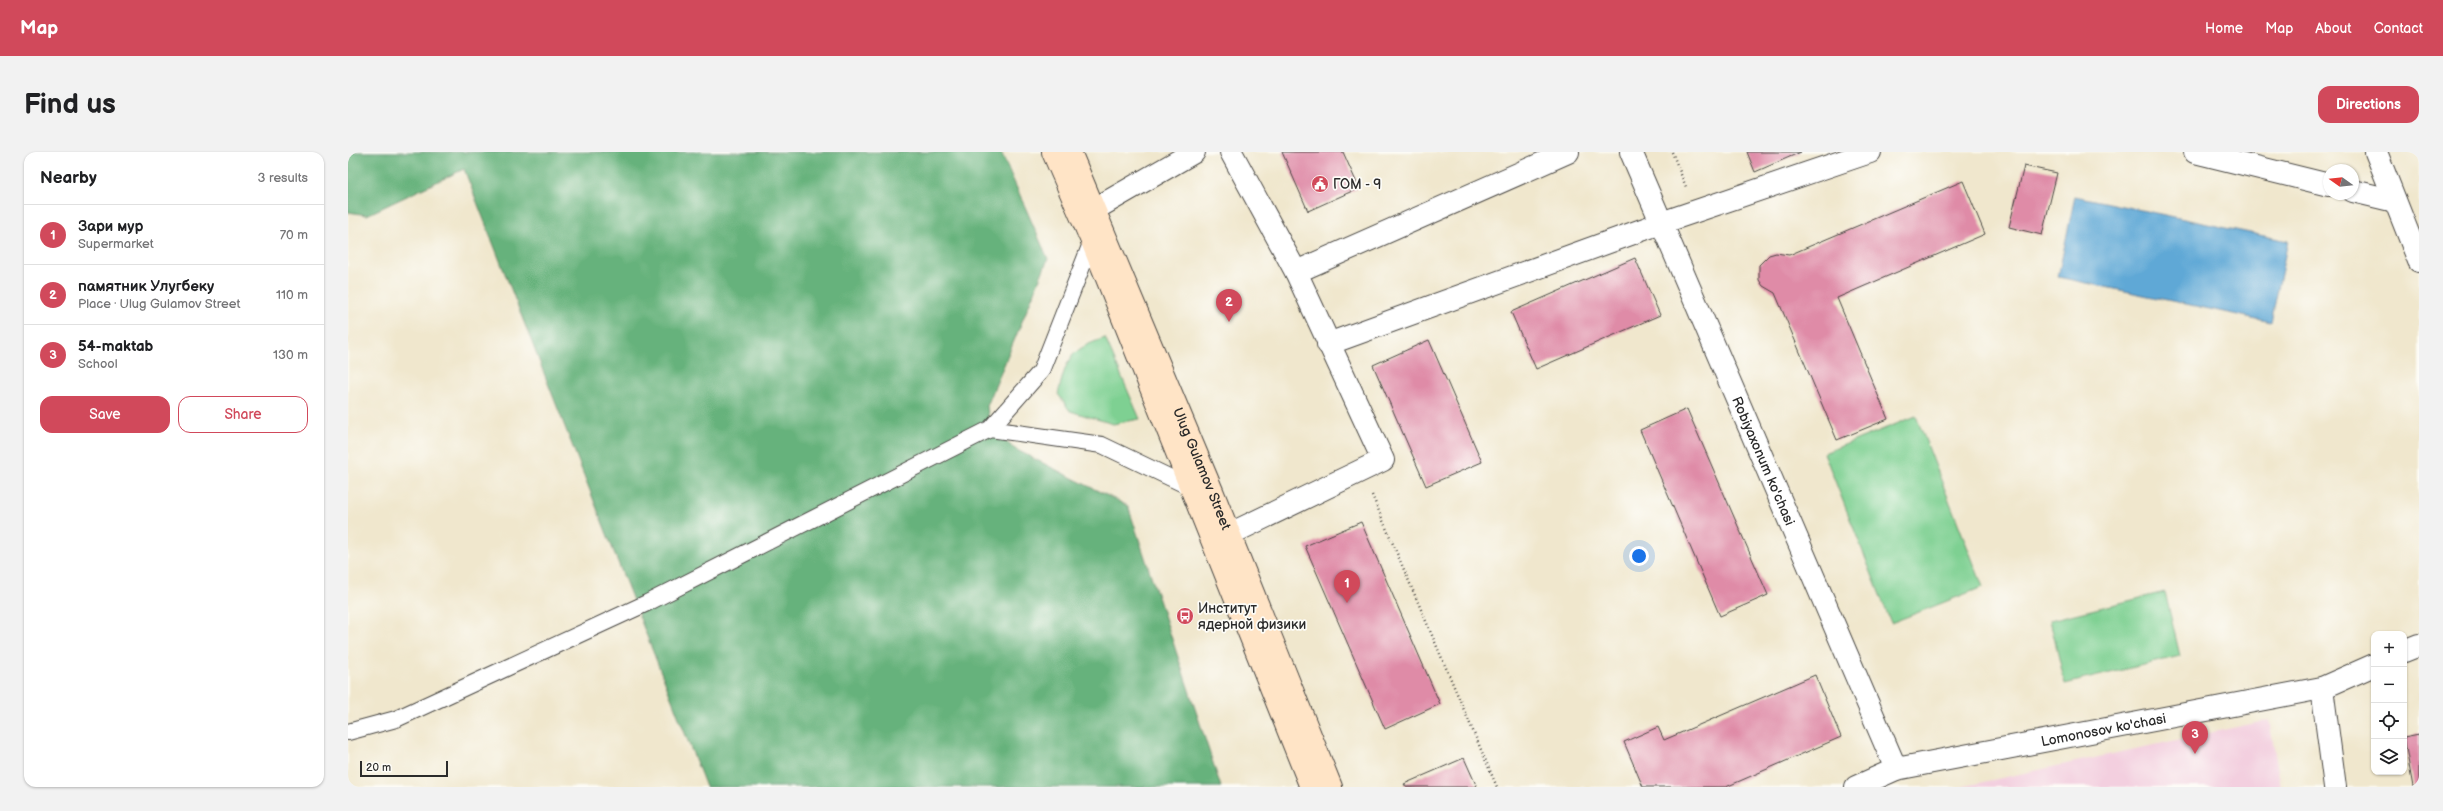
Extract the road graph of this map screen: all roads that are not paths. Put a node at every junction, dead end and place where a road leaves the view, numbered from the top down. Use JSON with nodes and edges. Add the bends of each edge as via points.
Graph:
{"nodes":[{"id":1,"x":1053,"y":152,"type":"edge"},
{"id":2,"x":1070,"y":152,"type":"edge"},
{"id":3,"x":1194,"y":152,"type":"edge"},
{"id":4,"x":1231,"y":152,"type":"edge"},
{"id":5,"x":1568,"y":152,"type":"edge"},
{"id":6,"x":1631,"y":152,"type":"edge"},
{"id":7,"x":1870,"y":152,"type":"edge"},
{"id":8,"x":2195,"y":152,"type":"edge"},
{"id":9,"x":2376,"y":152,"type":"edge"},
{"id":10,"x":2323,"y":184,"type":"edge"},
{"id":11,"x":2359,"y":192,"type":"edge"},
{"id":12,"x":2395,"y":201,"type":"junction"},
{"id":13,"x":1095,"y":209,"type":"junction"},
{"id":14,"x":1661,"y":223,"type":"junction"},
{"id":15,"x":1092,"y":241,"type":"junction"},
{"id":16,"x":2419,"y":260,"type":"edge"},
{"id":17,"x":1296,"y":272,"type":"junction"},
{"id":18,"x":1328,"y":344,"type":"junction"},
{"id":19,"x":990,"y":429,"type":"junction"},
{"id":20,"x":1203,"y":490,"type":"junction"},
{"id":21,"x":1230,"y":534,"type":"junction"},
{"id":22,"x":2419,"y":645,"type":"edge"},
{"id":23,"x":2407,"y":650,"type":"edge"},
{"id":24,"x":2371,"y":666,"type":"edge"},
{"id":25,"x":2322,"y":688,"type":"junction"},
{"id":26,"x":348,"y":732,"type":"edge"},
{"id":27,"x":1896,"y":769,"type":"junction"},
{"id":28,"x":1311,"y":787,"type":"edge"},
{"id":29,"x":1331,"y":787,"type":"edge"},
{"id":30,"x":1856,"y":787,"type":"edge"},
{"id":31,"x":2335,"y":787,"type":"edge"}],
"edges":[{"from":1,"to":15,"type":"main road","name":"Ulug Gulamov Street"},
{"from":2,"to":13,"type":"main road","name":"Ulug Gulamov Street"},
{"from":3,"to":13,"type":"street"},
{"from":4,"to":17,"type":"street"},
{"from":5,"to":17,"type":"street"},
{"from":6,"to":14,"type":"street","name":"Robiyaxonum ko'chasi"},
{"from":7,"to":14,"type":"street"},
{"from":8,"to":10,"type":"street"},
{"from":9,"to":12,"type":"street"},
{"from":11,"to":12,"type":"street"},
{"from":12,"to":16,"type":"street"},
{"from":13,"to":15,"type":"lane"},
{"from":13,"to":20,"type":"main road","name":"Ulug Gulamov Street"},
{"from":14,"to":18,"type":"street"},
{"from":14,"to":27,"type":"street","name":"Robiyaxonum ko'chasi"},
{"from":15,"to":19,"type":"lane","via":[[1041,371]]},
{"from":15,"to":20,"type":"main road","name":"Ulug Gulamov Street"},
{"from":17,"to":18,"type":"street"},
{"from":18,"to":21,"type":"street","via":[[1383,460]]},
{"from":19,"to":20,"type":"lane","via":[[1102,445]]},
{"from":19,"to":26,"type":"lane","via":[[640,606],[396,719]]},
{"from":20,"to":21,"type":"main road","name":"Ulug Gulamov Street"},
{"from":20,"to":28,"type":"main road","name":"Ulug Gulamov Street"},
{"from":21,"to":29,"type":"main road","name":"Ulug Gulamov Street"},
{"from":22,"to":23,"type":"street"},
{"from":24,"to":25,"type":"street","name":"Lomonosov ko'chasi"},
{"from":25,"to":27,"type":"street","name":"Lomonosov ko'chasi"},
{"from":25,"to":31,"type":"street"},
{"from":27,"to":30,"type":"street","name":"Lomonosov ko'chasi"}]}
